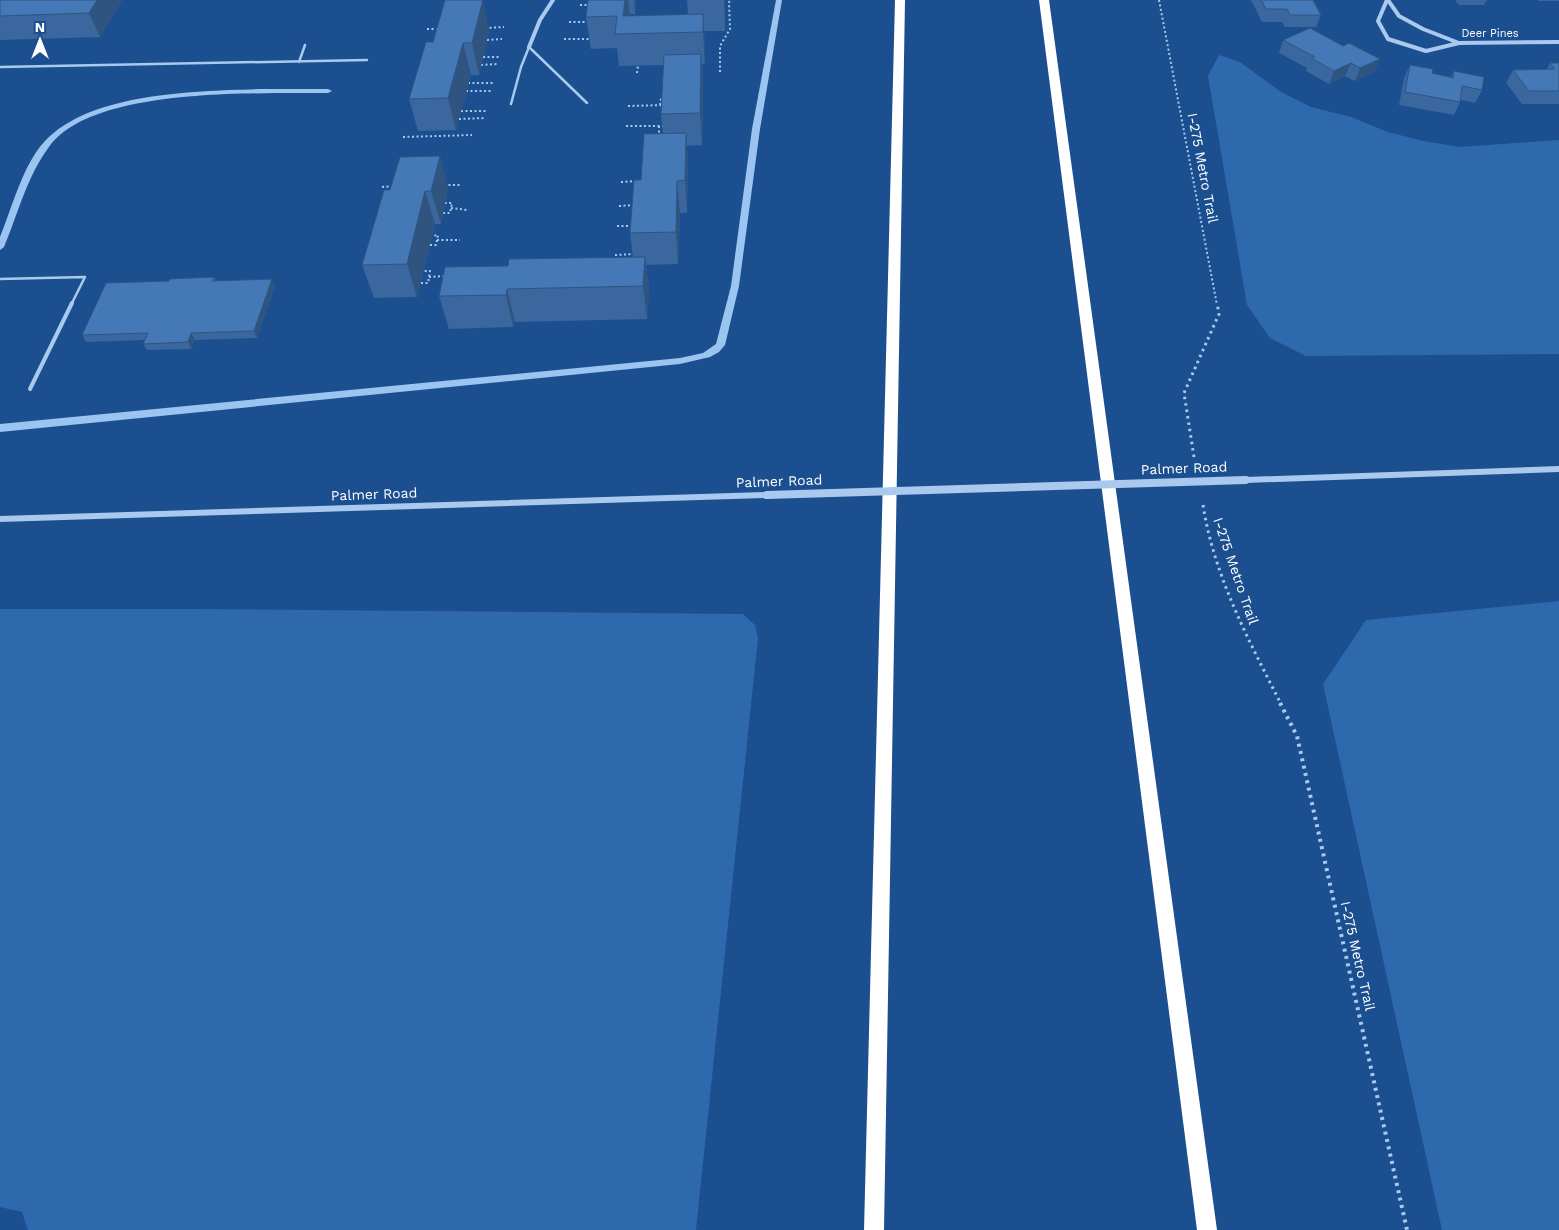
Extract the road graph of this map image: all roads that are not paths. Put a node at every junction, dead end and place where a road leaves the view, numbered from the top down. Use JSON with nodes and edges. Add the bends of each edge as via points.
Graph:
{"nodes":[{"id":1,"x":553,"y":0,"type":"edge"},
{"id":2,"x":900,"y":0,"type":"edge"},
{"id":3,"x":1044,"y":0,"type":"edge"},
{"id":4,"x":1388,"y":0,"type":"edge"},
{"id":5,"x":1559,"y":42,"type":"edge"},
{"id":6,"x":1459,"y":43,"type":"junction"},
{"id":7,"x":305,"y":45,"type":"dead end"},
{"id":8,"x":529,"y":47,"type":"junction"},
{"id":9,"x":366,"y":60,"type":"dead end"},
{"id":10,"x":299,"y":62,"type":"junction"},
{"id":11,"x":0,"y":67,"type":"edge"},
{"id":12,"x":587,"y":103,"type":"dead end"},
{"id":13,"x":511,"y":104,"type":"dead end"},
{"id":14,"x":0,"y":279,"type":"edge"},
{"id":15,"x":30,"y":389,"type":"dead end"},
{"id":16,"x":1559,"y":469,"type":"edge"},
{"id":17,"x":0,"y":519,"type":"edge"},
{"id":18,"x":874,"y":1230,"type":"edge"},
{"id":19,"x":1207,"y":1230,"type":"edge"}],
"edges":[{"from":1,"to":8,"type":"street"},
{"from":2,"to":18,"type":"highway"},
{"from":3,"to":19,"type":"highway"},
{"from":4,"to":6,"type":"street","name":"Deer Pines","via":[[1398,16]]},
{"from":4,"to":6,"type":"street","via":[[1378,21],[1388,39],[1426,51]]},
{"from":5,"to":6,"type":"street","name":"Deer Pines"},
{"from":7,"to":10,"type":"lane"},
{"from":8,"to":12,"type":"lane"},
{"from":8,"to":13,"type":"lane"},
{"from":9,"to":10,"type":"lane"},
{"from":10,"to":11,"type":"lane"},
{"from":14,"to":15,"type":"lane","via":[[85,277]]},
{"from":16,"to":17,"type":"street","name":"Palmer Road","bridge":true}]}
